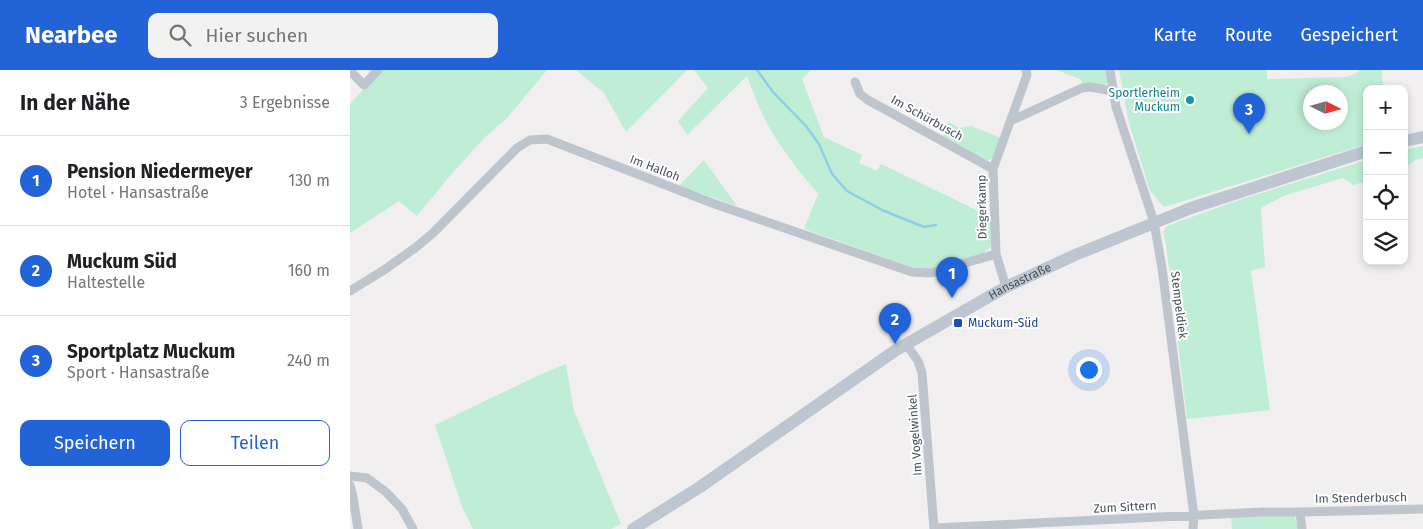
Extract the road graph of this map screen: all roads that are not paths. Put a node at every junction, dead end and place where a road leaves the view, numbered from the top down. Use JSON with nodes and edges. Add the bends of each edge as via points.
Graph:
{"nodes":[{"id":1,"x":378,"y":70,"type":"edge"},
{"id":2,"x":1026,"y":70,"type":"edge"},
{"id":3,"x":1110,"y":70,"type":"edge"},
{"id":4,"x":350,"y":71,"type":"edge"},
{"id":5,"x":856,"y":82,"type":"dead end"},
{"id":6,"x":1113,"y":91,"type":"junction"},
{"id":7,"x":1011,"y":118,"type":"junction"},
{"id":8,"x":1423,"y":137,"type":"edge"},
{"id":9,"x":1408,"y":140,"type":"edge"},
{"id":10,"x":1363,"y":152,"type":"edge"},
{"id":11,"x":993,"y":170,"type":"junction"},
{"id":12,"x":1154,"y":222,"type":"junction"},
{"id":13,"x":996,"y":254,"type":"junction"},
{"id":14,"x":1006,"y":287,"type":"junction"},
{"id":15,"x":350,"y":291,"type":"edge"},
{"id":16,"x":906,"y":344,"type":"junction"},
{"id":17,"x":350,"y":476,"type":"edge"},
{"id":18,"x":350,"y":485,"type":"edge"},
{"id":19,"x":1423,"y":508,"type":"edge"},
{"id":20,"x":1300,"y":512,"type":"junction"},
{"id":21,"x":1194,"y":516,"type":"junction"},
{"id":22,"x":358,"y":529,"type":"edge"},
{"id":23,"x":413,"y":529,"type":"edge"},
{"id":24,"x":633,"y":529,"type":"edge"},
{"id":25,"x":934,"y":529,"type":"edge"},
{"id":26,"x":1193,"y":529,"type":"edge"},
{"id":27,"x":1302,"y":529,"type":"edge"}],
"edges":[{"from":1,"to":4,"type":"street","via":[[364,85]]},
{"from":2,"to":7,"type":"street","name":"Diegerkamp"},
{"from":3,"to":6,"type":"street","name":"Stempeldiek"},
{"from":5,"to":11,"type":"street","name":"Im Schürbusch","via":[[860,94],[868,100]]},
{"from":6,"to":7,"type":"street","via":[[1082,88]]},
{"from":6,"to":12,"type":"street","name":"Stempeldiek"},
{"from":7,"to":11,"type":"street","name":"Diegerkamp"},
{"from":8,"to":9,"type":"main road"},
{"from":10,"to":12,"type":"main road","name":"Hansastraße"},
{"from":11,"to":13,"type":"street","name":"Diegerkamp"},
{"from":12,"to":14,"type":"main road","name":"Hansastraße"},
{"from":12,"to":21,"type":"street","name":"Stempeldiek"},
{"from":13,"to":14,"type":"street","name":"Diegerkamp"},
{"from":13,"to":15,"type":"street","name":"Im Halloh","via":[[931,273],[912,272],[712,203],[547,139],[530,140],[517,148],[415,248]]},
{"from":14,"to":16,"type":"main road","name":"Hansastraße"},
{"from":16,"to":24,"type":"main road","name":"Hansastraße","via":[[700,487]]},
{"from":16,"to":25,"type":"street","name":"Im Vogelwinkel","via":[[922,372]]},
{"from":17,"to":23,"type":"street","via":[[367,478],[386,492],[402,509]]},
{"from":18,"to":22,"type":"street"},
{"from":19,"to":20,"type":"street","name":"Im Stenderbusch"},
{"from":20,"to":21,"type":"street","name":"Zum Sittern"},
{"from":20,"to":27,"type":"street"},
{"from":21,"to":25,"type":"street","name":"Zum Sittern"},
{"from":21,"to":26,"type":"street","name":"Stempeldiek"}]}
